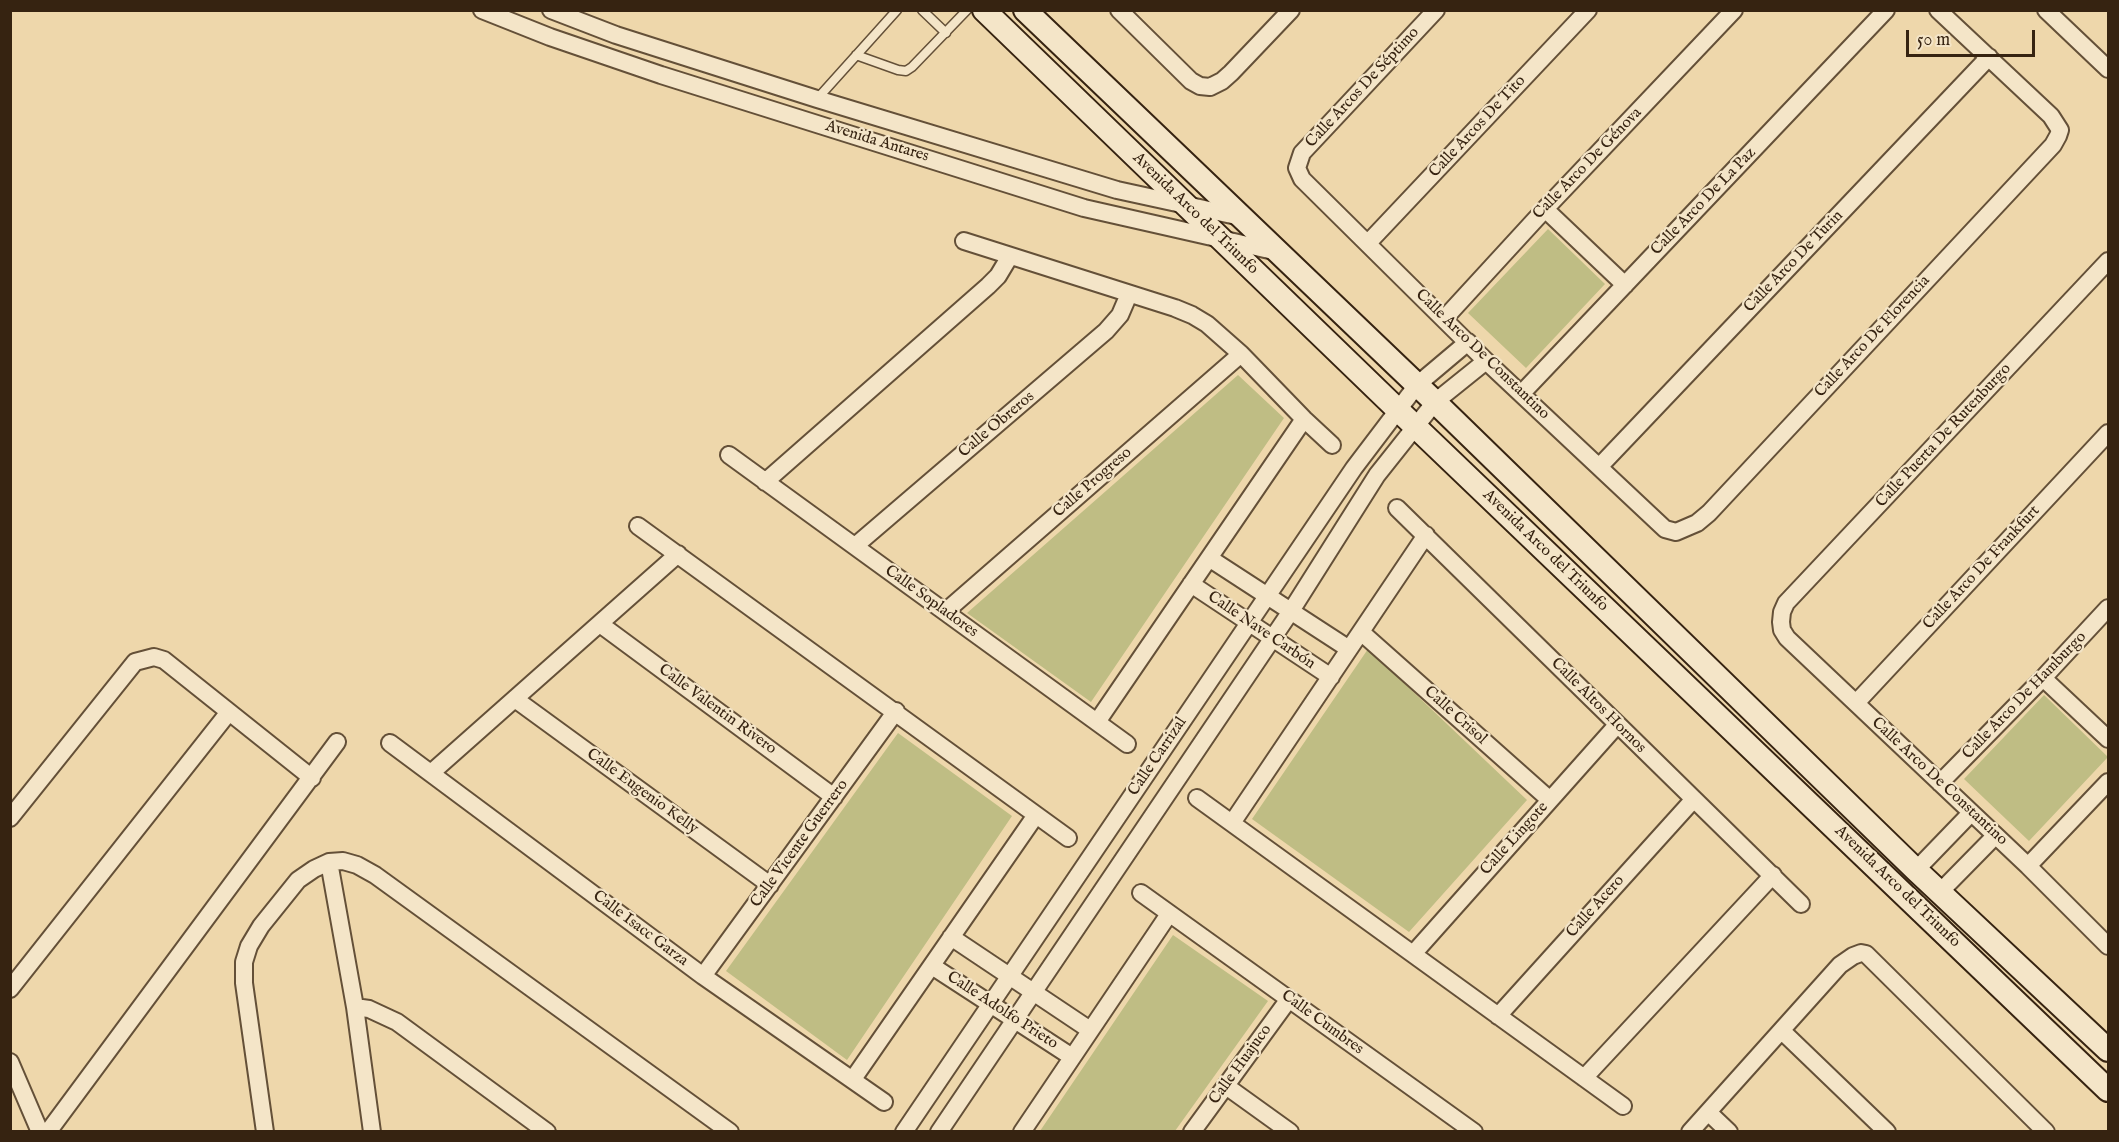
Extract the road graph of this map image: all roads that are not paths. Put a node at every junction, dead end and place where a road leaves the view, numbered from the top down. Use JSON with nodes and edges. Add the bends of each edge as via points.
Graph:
{"nodes":[{"id":1,"x":482,"y":10,"type":"edge"},
{"id":2,"x":551,"y":10,"type":"edge"},
{"id":3,"x":897,"y":10,"type":"edge"},
{"id":4,"x":922,"y":10,"type":"edge"},
{"id":5,"x":967,"y":10,"type":"edge"},
{"id":6,"x":984,"y":10,"type":"edge"},
{"id":7,"x":1025,"y":10,"type":"edge"},
{"id":8,"x":1291,"y":10,"type":"edge"},
{"id":9,"x":1436,"y":10,"type":"edge"},
{"id":10,"x":1588,"y":10,"type":"edge"},
{"id":11,"x":1734,"y":10,"type":"edge"},
{"id":12,"x":1886,"y":10,"type":"edge"},
{"id":13,"x":1938,"y":10,"type":"edge"},
{"id":14,"x":2046,"y":10,"type":"edge"},
{"id":15,"x":1130,"y":14,"type":"edge"},
{"id":16,"x":946,"y":33,"type":"junction"},
{"id":17,"x":856,"y":55,"type":"junction"},
{"id":18,"x":1989,"y":57,"type":"junction"},
{"id":19,"x":2109,"y":69,"type":"edge"},
{"id":20,"x":817,"y":99,"type":"junction"},
{"id":21,"x":1297,"y":168,"type":"joint"},
{"id":22,"x":1189,"y":207,"type":"junction"},
{"id":23,"x":1545,"y":209,"type":"junction"},
{"id":24,"x":1241,"y":217,"type":"junction"},
{"id":25,"x":964,"y":241,"type":"dead end"},
{"id":26,"x":1224,"y":241,"type":"junction"},
{"id":27,"x":1368,"y":243,"type":"junction"},
{"id":28,"x":1278,"y":252,"type":"junction"},
{"id":29,"x":1010,"y":256,"type":"junction"},
{"id":30,"x":2109,"y":261,"type":"edge"},
{"id":31,"x":1625,"y":285,"type":"junction"},
{"id":32,"x":1129,"y":294,"type":"junction"},
{"id":33,"x":1444,"y":319,"type":"junction"},
{"id":34,"x":1468,"y":342,"type":"junction"},
{"id":35,"x":1240,"y":354,"type":"junction"},
{"id":36,"x":1486,"y":361,"type":"junction"},
{"id":37,"x":1417,"y":385,"type":"junction"},
{"id":38,"x":1521,"y":393,"type":"junction"},
{"id":39,"x":1435,"y":402,"type":"junction"},
{"id":40,"x":1398,"y":410,"type":"junction"},
{"id":41,"x":1304,"y":419,"type":"junction"},
{"id":42,"x":1414,"y":426,"type":"junction"},
{"id":43,"x":2109,"y":433,"type":"edge"},
{"id":44,"x":1332,"y":445,"type":"dead end"},
{"id":45,"x":729,"y":455,"type":"dead end"},
{"id":46,"x":1599,"y":467,"type":"junction"},
{"id":47,"x":765,"y":482,"type":"junction"},
{"id":48,"x":1397,"y":508,"type":"dead end"},
{"id":49,"x":638,"y":526,"type":"dead end"},
{"id":50,"x":1676,"y":532,"type":"joint"},
{"id":51,"x":1426,"y":535,"type":"junction"},
{"id":52,"x":855,"y":546,"type":"junction"},
{"id":53,"x":678,"y":554,"type":"junction"},
{"id":54,"x":1209,"y":558,"type":"junction"},
{"id":55,"x":1191,"y":584,"type":"junction"},
{"id":56,"x":1267,"y":596,"type":"junction"},
{"id":57,"x":2109,"y":608,"type":"edge"},
{"id":58,"x":1291,"y":611,"type":"junction"},
{"id":59,"x":945,"y":612,"type":"junction"},
{"id":60,"x":1782,"y":612,"type":"joint"},
{"id":61,"x":1249,"y":622,"type":"junction"},
{"id":62,"x":600,"y":624,"type":"junction"},
{"id":63,"x":1361,"y":632,"type":"junction"},
{"id":64,"x":1273,"y":638,"type":"junction"},
{"id":65,"x":1349,"y":649,"type":"junction"},
{"id":66,"x":1331,"y":677,"type":"junction"},
{"id":67,"x":2043,"y":678,"type":"junction"},
{"id":68,"x":515,"y":699,"type":"junction"},
{"id":69,"x":1856,"y":704,"type":"junction"},
{"id":70,"x":896,"y":711,"type":"junction"},
{"id":71,"x":229,"y":712,"type":"junction"},
{"id":72,"x":1097,"y":722,"type":"junction"},
{"id":73,"x":1617,"y":725,"type":"junction"},
{"id":74,"x":2109,"y":739,"type":"edge"},
{"id":75,"x":338,"y":742,"type":"dead end"},
{"id":76,"x":390,"y":743,"type":"dead end"},
{"id":77,"x":1127,"y":744,"type":"dead end"},
{"id":78,"x":431,"y":773,"type":"junction"},
{"id":79,"x":312,"y":778,"type":"junction"},
{"id":80,"x":2109,"y":782,"type":"edge"},
{"id":81,"x":1940,"y":783,"type":"junction"},
{"id":82,"x":834,"y":797,"type":"junction"},
{"id":83,"x":1197,"y":798,"type":"dead end"},
{"id":84,"x":1694,"y":799,"type":"junction"},
{"id":85,"x":1550,"y":800,"type":"junction"},
{"id":86,"x":1971,"y":813,"type":"junction"},
{"id":87,"x":1036,"y":815,"type":"junction"},
{"id":88,"x":10,"y":818,"type":"edge"},
{"id":89,"x":1232,"y":823,"type":"junction"},
{"id":90,"x":1995,"y":836,"type":"junction"},
{"id":91,"x":1068,"y":838,"type":"dead end"},
{"id":92,"x":329,"y":862,"type":"junction"},
{"id":93,"x":2028,"y":866,"type":"junction"},
{"id":94,"x":1916,"y":870,"type":"junction"},
{"id":95,"x":1773,"y":875,"type":"junction"},
{"id":96,"x":770,"y":885,"type":"junction"},
{"id":97,"x":1940,"y":892,"type":"junction"},
{"id":98,"x":1141,"y":893,"type":"dead end"},
{"id":99,"x":1801,"y":904,"type":"dead end"},
{"id":100,"x":1169,"y":914,"type":"junction"},
{"id":101,"x":951,"y":937,"type":"junction"},
{"id":102,"x":2109,"y":946,"type":"edge"},
{"id":103,"x":1413,"y":954,"type":"junction"},
{"id":104,"x":932,"y":966,"type":"junction"},
{"id":105,"x":703,"y":976,"type":"junction"},
{"id":106,"x":1010,"y":976,"type":"junction"},
{"id":107,"x":10,"y":989,"type":"edge"},
{"id":108,"x":1032,"y":992,"type":"junction"},
{"id":109,"x":1289,"y":999,"type":"junction"},
{"id":110,"x":991,"y":1004,"type":"junction"},
{"id":111,"x":355,"y":1007,"type":"junction"},
{"id":112,"x":1498,"y":1016,"type":"junction"},
{"id":113,"x":1014,"y":1019,"type":"junction"},
{"id":114,"x":1090,"y":1030,"type":"junction"},
{"id":115,"x":1782,"y":1031,"type":"junction"},
{"id":116,"x":2109,"y":1050,"type":"edge"},
{"id":117,"x":1072,"y":1057,"type":"junction"},
{"id":118,"x":10,"y":1062,"type":"edge"},
{"id":119,"x":1584,"y":1078,"type":"junction"},
{"id":120,"x":853,"y":1079,"type":"junction"},
{"id":121,"x":1226,"y":1086,"type":"junction"},
{"id":122,"x":2109,"y":1090,"type":"edge"},
{"id":123,"x":884,"y":1102,"type":"dead end"},
{"id":124,"x":1623,"y":1106,"type":"dead end"},
{"id":125,"x":1708,"y":1112,"type":"junction"},
{"id":126,"x":40,"y":1131,"type":"edge"},
{"id":127,"x":48,"y":1131,"type":"edge"},
{"id":128,"x":264,"y":1131,"type":"edge"},
{"id":129,"x":372,"y":1131,"type":"edge"},
{"id":130,"x":547,"y":1131,"type":"edge"},
{"id":131,"x":730,"y":1131,"type":"edge"},
{"id":132,"x":904,"y":1131,"type":"edge"},
{"id":133,"x":939,"y":1131,"type":"edge"},
{"id":134,"x":1022,"y":1131,"type":"edge"},
{"id":135,"x":1192,"y":1131,"type":"edge"},
{"id":136,"x":1290,"y":1131,"type":"edge"},
{"id":137,"x":1474,"y":1131,"type":"edge"},
{"id":138,"x":1690,"y":1131,"type":"edge"},
{"id":139,"x":1728,"y":1131,"type":"edge"},
{"id":140,"x":1887,"y":1131,"type":"edge"},
{"id":141,"x":2046,"y":1131,"type":"edge"}],
"edges":[{"from":1,"to":26,"type":"street","name":"Avenida Antares","via":[[661,75],[1084,208]]},
{"from":2,"to":20,"type":"street","name":"Avenida Antares","via":[[616,35]]},
{"from":3,"to":17,"type":"lane"},
{"from":4,"to":16,"type":"lane"},
{"from":5,"to":16,"type":"lane"},
{"from":6,"to":22,"type":"street","name":"Avenida Arco del Triunfo"},
{"from":7,"to":24,"type":"street","name":"Avenida Arco del Triunfo"},
{"from":8,"to":15,"type":"street","via":[[1231,73],[1210,87],[1191,81]]},
{"from":9,"to":21,"type":"street","name":"Calle Arcos De Séptimo","via":[[1302,153]]},
{"from":10,"to":27,"type":"street","name":"Calle Arcos De Tito"},
{"from":11,"to":23,"type":"street","name":"Calle Arco De Génova"},
{"from":12,"to":31,"type":"street","name":"Calle Arco De La Paz"},
{"from":13,"to":18,"type":"street"},
{"from":14,"to":19,"type":"street"},
{"from":16,"to":17,"type":"lane","via":[[906,71]]},
{"from":17,"to":20,"type":"lane"},
{"from":18,"to":46,"type":"street","name":"Calle Arco De Turin"},
{"from":18,"to":50,"type":"street","name":"Calle Arco De Florencia","via":[[2051,116],[2060,130],[2053,145],[1709,513],[1698,523]]},
{"from":20,"to":22,"type":"street","name":"Avenida Antares","via":[[1117,190]]},
{"from":21,"to":27,"type":"street","name":"Calle Arco De Constantino","via":[[1311,189]]},
{"from":22,"to":24,"type":"street","name":"Avenida Antares"},
{"from":22,"to":26,"type":"street","name":"Avenida Arco del Triunfo"},
{"from":23,"to":31,"type":"street"},
{"from":23,"to":33,"type":"street","name":"Calle Arco De Génova"},
{"from":24,"to":28,"type":"street","name":"Avenida Arco del Triunfo"},
{"from":25,"to":29,"type":"street"},
{"from":26,"to":28,"type":"street","name":"Avenida Antares"},
{"from":26,"to":40,"type":"street","name":"Avenida Arco del Triunfo"},
{"from":27,"to":33,"type":"street","name":"Calle Arco De Constantino"},
{"from":28,"to":37,"type":"street","name":"Avenida Arco del Triunfo"},
{"from":29,"to":32,"type":"street"},
{"from":29,"to":47,"type":"street","via":[[988,286]]},
{"from":30,"to":60,"type":"street","name":"Calle Puerta De Rutenburgo","via":[[1794,594]]},
{"from":31,"to":38,"type":"street","name":"Calle Arco De La Paz"},
{"from":32,"to":35,"type":"street","via":[[1191,315]]},
{"from":32,"to":52,"type":"street","name":"Calle Obreros","via":[[1120,315],[1100,337]]},
{"from":33,"to":34,"type":"street","name":"Calle Arco De Constantino"},
{"from":34,"to":36,"type":"street","name":"Calle Arco De Constantino"},
{"from":34,"to":37,"type":"street","name":"Calle Carrizal"},
{"from":35,"to":41,"type":"street"},
{"from":35,"to":59,"type":"street","name":"Calle Progreso"},
{"from":36,"to":38,"type":"street","name":"Calle Arco De Constantino"},
{"from":36,"to":39,"type":"street","name":"Calle Carrizal"},
{"from":37,"to":39,"type":"street","name":"Avenida Arco del Triunfo"},
{"from":37,"to":40,"type":"street","name":"Calle Carrizal"},
{"from":38,"to":46,"type":"street","name":"Calle Arco De Constantino"},
{"from":39,"to":42,"type":"street","name":"Calle Carrizal"},
{"from":39,"to":94,"type":"street","name":"Avenida Arco del Triunfo"},
{"from":40,"to":42,"type":"street","name":"Avenida Arco del Triunfo"},
{"from":40,"to":56,"type":"street","name":"Calle Carrizal"},
{"from":41,"to":44,"type":"street"},
{"from":41,"to":54,"type":"street"},
{"from":42,"to":58,"type":"street","name":"Calle Carrizal","via":[[1377,475]]},
{"from":42,"to":122,"type":"street","name":"Avenida Arco del Triunfo"},
{"from":43,"to":69,"type":"street","name":"Calle Arco De Frankfurt"},
{"from":45,"to":47,"type":"street","name":"Calle Sopladores"},
{"from":46,"to":50,"type":"street","name":"Calle Arco De Constantino","via":[[1665,529]]},
{"from":47,"to":52,"type":"street","name":"Calle Sopladores"},
{"from":48,"to":51,"type":"street","name":"Calle Altos Hornos"},
{"from":49,"to":53,"type":"street"},
{"from":51,"to":63,"type":"street"},
{"from":51,"to":73,"type":"street","name":"Calle Altos Hornos"},
{"from":52,"to":59,"type":"street","name":"Calle Sopladores"},
{"from":53,"to":62,"type":"street"},
{"from":53,"to":70,"type":"street"},
{"from":54,"to":55,"type":"street"},
{"from":54,"to":56,"type":"street","name":"Calle Nave Carbón"},
{"from":55,"to":61,"type":"street","name":"Calle Nave Carbón"},
{"from":55,"to":72,"type":"street"},
{"from":56,"to":58,"type":"street","name":"Calle Nave Carbón"},
{"from":56,"to":61,"type":"street","name":"Calle Carrizal"},
{"from":57,"to":67,"type":"street","name":"Calle Arco De Hamburgo"},
{"from":58,"to":64,"type":"street","name":"Calle Carrizal"},
{"from":58,"to":65,"type":"street","name":"Calle Nave Carbón"},
{"from":59,"to":72,"type":"street","name":"Calle Sopladores"},
{"from":60,"to":69,"type":"street","name":"Calle Arco De Constantino","via":[[1782,630],[1787,638]]},
{"from":61,"to":64,"type":"street","name":"Calle Nave Carbón"},
{"from":61,"to":106,"type":"street","name":"Calle Carrizal"},
{"from":62,"to":68,"type":"street"},
{"from":62,"to":82,"type":"street","name":"Calle Valentin Rivero"},
{"from":63,"to":65,"type":"street"},
{"from":63,"to":85,"type":"street","name":"Calle Crisol"},
{"from":64,"to":66,"type":"street","name":"Calle Nave Carbón"},
{"from":64,"to":108,"type":"street","name":"Calle Carrizal"},
{"from":65,"to":66,"type":"street"},
{"from":66,"to":89,"type":"street"},
{"from":67,"to":74,"type":"street"},
{"from":67,"to":81,"type":"street","name":"Calle Arco De Hamburgo"},
{"from":68,"to":78,"type":"street"},
{"from":68,"to":96,"type":"street","name":"Calle Eugenio Kelly"},
{"from":69,"to":81,"type":"street","name":"Calle Arco De Constantino"},
{"from":70,"to":82,"type":"street","name":"Calle Vicente Guerrero"},
{"from":70,"to":87,"type":"street"},
{"from":71,"to":79,"type":"street"},
{"from":71,"to":88,"type":"street","via":[[164,660],[154,657],[135,662]]},
{"from":71,"to":107,"type":"street"},
{"from":72,"to":77,"type":"street","name":"Calle Sopladores"},
{"from":73,"to":84,"type":"street","name":"Calle Altos Hornos"},
{"from":73,"to":85,"type":"street","name":"Calle Lingote"},
{"from":75,"to":79,"type":"street"},
{"from":76,"to":78,"type":"street","name":"Calle Isacc Garza"},
{"from":78,"to":105,"type":"street","name":"Calle Isacc Garza"},
{"from":79,"to":127,"type":"street"},
{"from":80,"to":93,"type":"street"},
{"from":81,"to":86,"type":"street","name":"Calle Arco De Constantino"},
{"from":82,"to":96,"type":"street","name":"Calle Vicente Guerrero"},
{"from":83,"to":89,"type":"street"},
{"from":84,"to":95,"type":"street","name":"Calle Altos Hornos"},
{"from":84,"to":112,"type":"street","name":"Calle Acero"},
{"from":85,"to":103,"type":"street","name":"Calle Lingote"},
{"from":86,"to":90,"type":"street","name":"Calle Arco De Constantino"},
{"from":86,"to":94,"type":"street"},
{"from":87,"to":91,"type":"street"},
{"from":87,"to":101,"type":"street"},
{"from":89,"to":103,"type":"street"},
{"from":90,"to":93,"type":"street","name":"Calle Arco De Constantino"},
{"from":90,"to":97,"type":"street"},
{"from":92,"to":111,"type":"street"},
{"from":92,"to":128,"type":"street","via":[[298,880],[249,946],[244,962]]},
{"from":92,"to":131,"type":"street","via":[[343,861],[375,874]]},
{"from":93,"to":102,"type":"street","name":"Calle Arco De Constantino"},
{"from":94,"to":97,"type":"street","name":"Avenida Arco del Triunfo"},
{"from":95,"to":99,"type":"street","name":"Calle Altos Hornos"},
{"from":95,"to":119,"type":"street"},
{"from":96,"to":105,"type":"street","name":"Calle Vicente Guerrero"},
{"from":97,"to":116,"type":"street","name":"Avenida Arco del Triunfo"},
{"from":98,"to":100,"type":"street","name":"Calle Cumbres"},
{"from":100,"to":109,"type":"street","name":"Calle Cumbres"},
{"from":100,"to":114,"type":"street"},
{"from":101,"to":104,"type":"street"},
{"from":101,"to":106,"type":"street","name":"Calle Adolfo Prieto"},
{"from":103,"to":112,"type":"street"},
{"from":104,"to":110,"type":"street","name":"Calle Adolfo Prieto"},
{"from":104,"to":120,"type":"street"},
{"from":105,"to":120,"type":"street","name":"Calle Isacc Garza"},
{"from":106,"to":108,"type":"street","name":"Calle Adolfo Prieto"},
{"from":106,"to":110,"type":"street","name":"Calle Carrizal"},
{"from":108,"to":113,"type":"street","name":"Calle Carrizal"},
{"from":108,"to":114,"type":"street","name":"Calle Adolfo Prieto"},
{"from":109,"to":121,"type":"street","name":"Calle Huajuco"},
{"from":109,"to":137,"type":"street","name":"Calle Cumbres"},
{"from":110,"to":113,"type":"street","name":"Calle Adolfo Prieto"},
{"from":110,"to":132,"type":"street","name":"Calle Carrizal"},
{"from":111,"to":129,"type":"street"},
{"from":111,"to":130,"type":"street","via":[[397,1022]]},
{"from":112,"to":119,"type":"street"},
{"from":113,"to":117,"type":"street","name":"Calle Adolfo Prieto"},
{"from":113,"to":133,"type":"street","name":"Calle Carrizal"},
{"from":114,"to":117,"type":"street"},
{"from":115,"to":125,"type":"street"},
{"from":115,"to":140,"type":"street"},
{"from":115,"to":141,"type":"street","via":[[1839,965],[1853,956],[1866,954]]},
{"from":117,"to":134,"type":"street"},
{"from":118,"to":126,"type":"street"},
{"from":119,"to":124,"type":"street"},
{"from":120,"to":123,"type":"street","name":"Calle Isacc Garza"},
{"from":121,"to":135,"type":"street","name":"Calle Huajuco"},
{"from":121,"to":136,"type":"street"},
{"from":125,"to":138,"type":"street"},
{"from":125,"to":139,"type":"street"}]}
